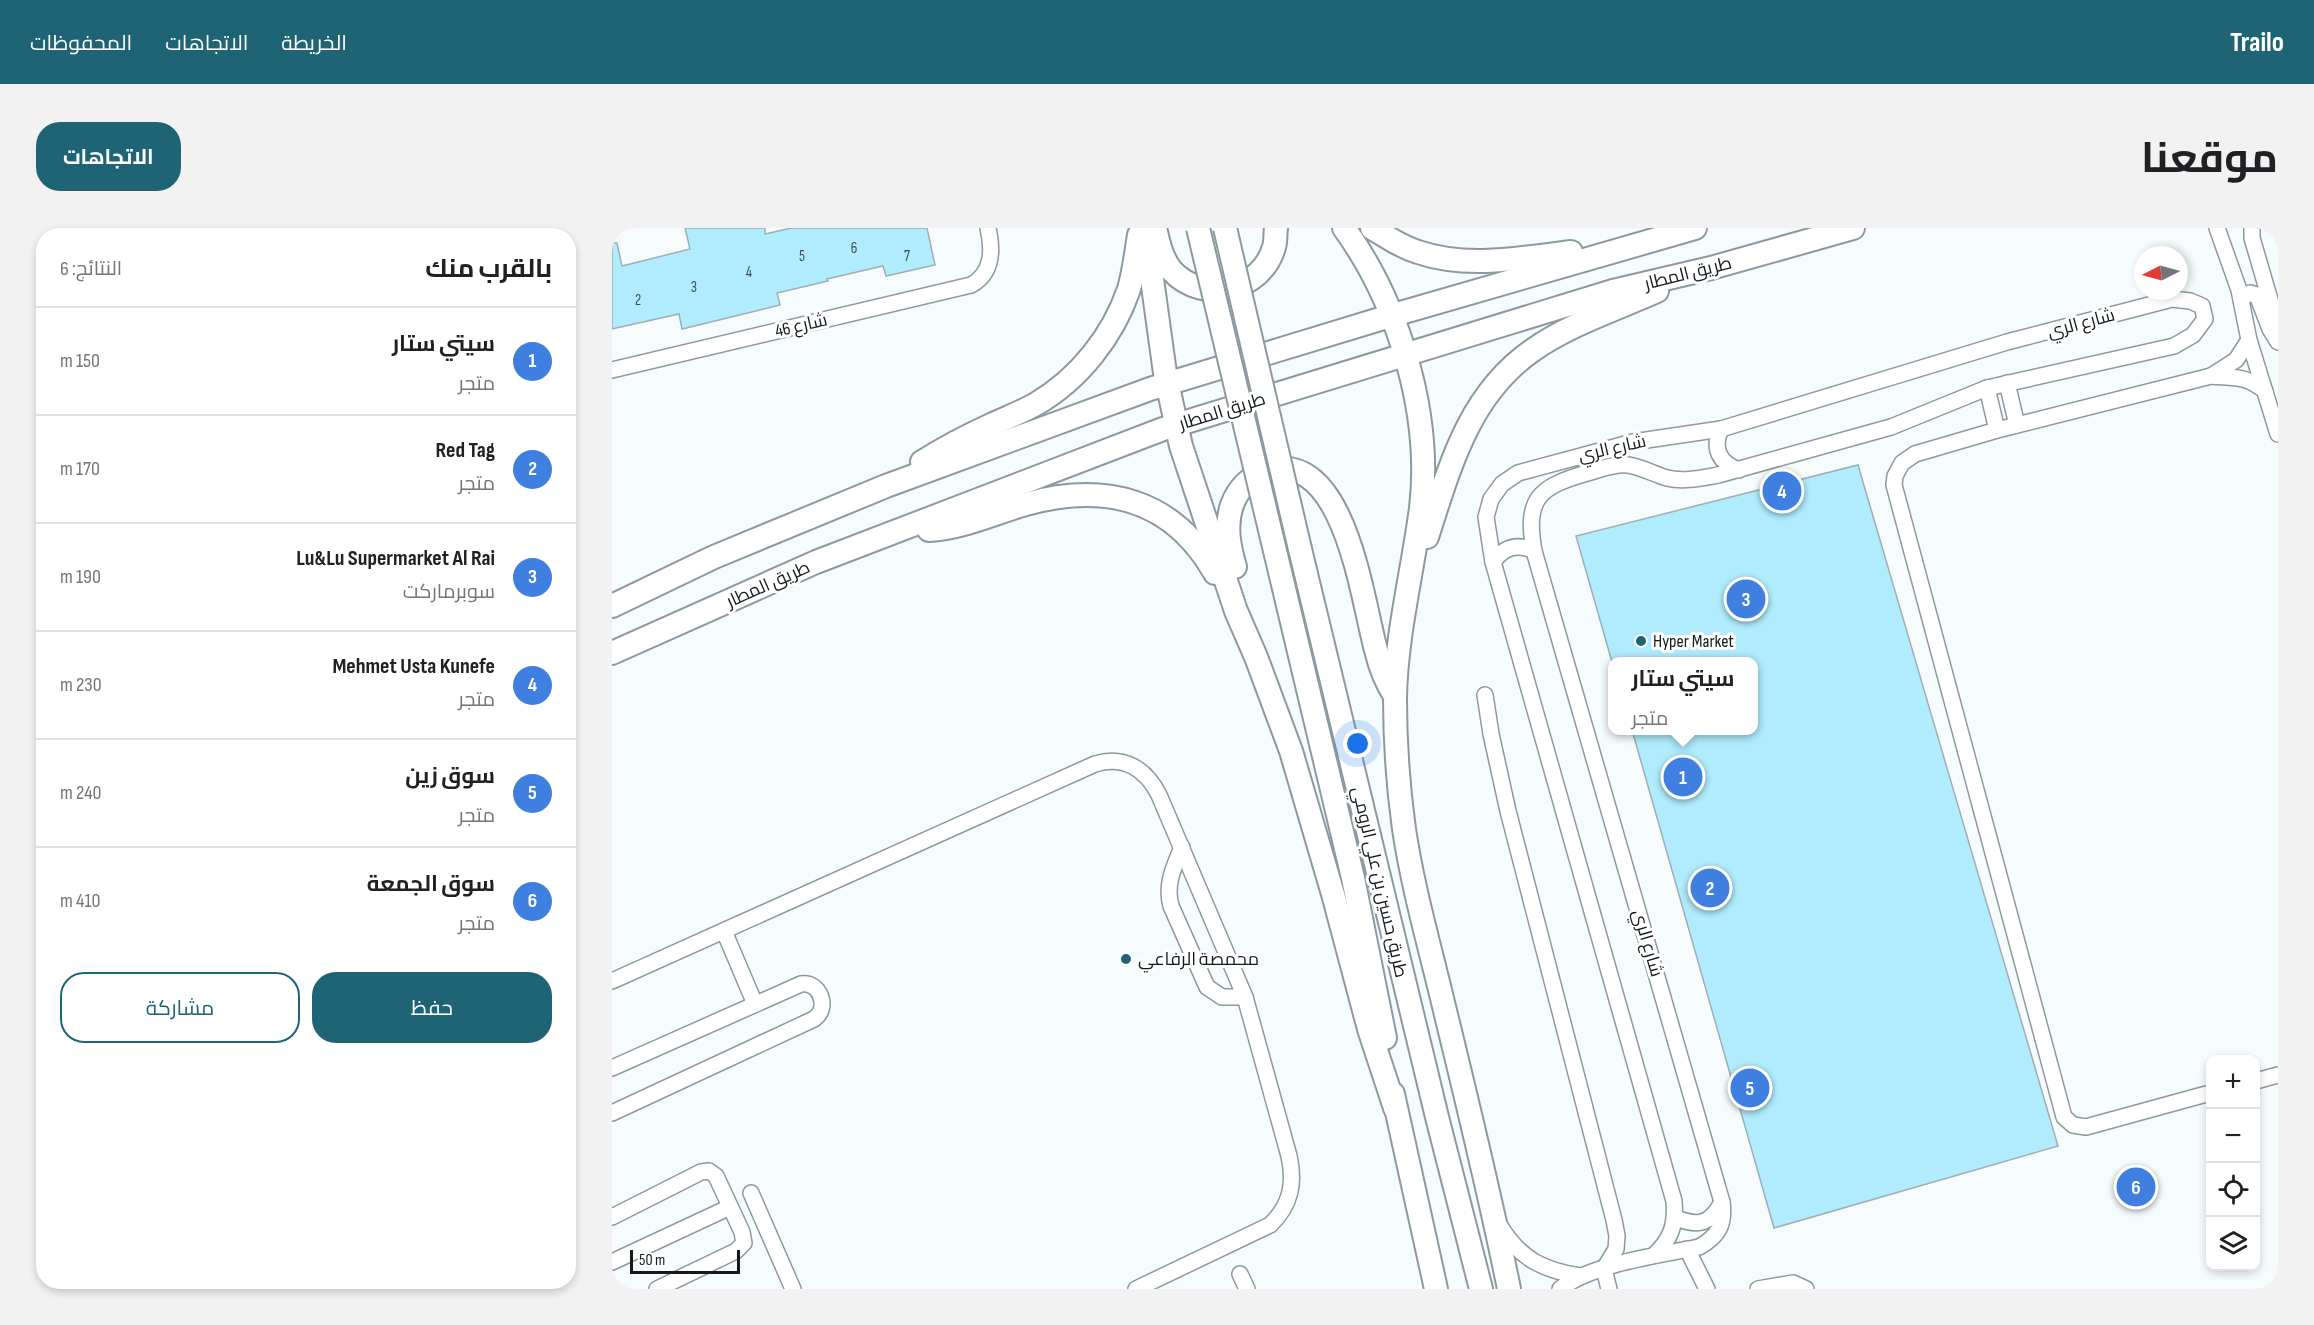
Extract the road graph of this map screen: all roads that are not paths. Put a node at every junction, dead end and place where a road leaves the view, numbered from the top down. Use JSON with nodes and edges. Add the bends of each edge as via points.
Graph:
{"nodes":[{"id":1,"x":988,"y":228,"type":"edge"},
{"id":2,"x":1140,"y":228,"type":"edge"},
{"id":3,"x":1145,"y":228,"type":"edge"},
{"id":4,"x":1155,"y":228,"type":"edge"},
{"id":5,"x":1198,"y":228,"type":"edge"},
{"id":6,"x":1225,"y":228,"type":"edge"},
{"id":7,"x":1276,"y":228,"type":"edge"},
{"id":8,"x":1344,"y":228,"type":"edge"},
{"id":9,"x":1372,"y":228,"type":"edge"},
{"id":10,"x":1695,"y":228,"type":"edge"},
{"id":11,"x":1853,"y":228,"type":"edge"},
{"id":12,"x":2217,"y":228,"type":"edge"},
{"id":13,"x":2252,"y":228,"type":"edge"},
{"id":14,"x":1638,"y":244,"type":"junction"},
{"id":15,"x":1711,"y":268,"type":"junction"},
{"id":16,"x":2241,"y":298,"type":"junction"},
{"id":17,"x":1390,"y":316,"type":"junction"},
{"id":18,"x":2278,"y":327,"type":"edge"},
{"id":19,"x":2249,"y":340,"type":"junction"},
{"id":20,"x":2278,"y":342,"type":"edge"},
{"id":21,"x":1405,"y":354,"type":"junction"},
{"id":22,"x":612,"y":370,"type":"edge"},
{"id":23,"x":2211,"y":376,"type":"junction"},
{"id":24,"x":1167,"y":383,"type":"junction"},
{"id":25,"x":2007,"y":383,"type":"junction"},
{"id":26,"x":1987,"y":388,"type":"junction"},
{"id":27,"x":2265,"y":391,"type":"junction"},
{"id":28,"x":2017,"y":425,"type":"junction"},
{"id":29,"x":1175,"y":426,"type":"junction"},
{"id":30,"x":1722,"y":429,"type":"junction"},
{"id":31,"x":1997,"y":430,"type":"junction"},
{"id":32,"x":2278,"y":434,"type":"edge"},
{"id":33,"x":1739,"y":470,"type":"junction"},
{"id":34,"x":886,"y":486,"type":"junction"},
{"id":35,"x":906,"y":529,"type":"junction"},
{"id":36,"x":1534,"y":551,"type":"junction"},
{"id":37,"x":1493,"y":562,"type":"junction"},
{"id":38,"x":1409,"y":592,"type":"junction"},
{"id":39,"x":612,"y":606,"type":"edge"},
{"id":40,"x":1236,"y":611,"type":"junction"},
{"id":41,"x":612,"y":653,"type":"edge"},
{"id":42,"x":1485,"y":695,"type":"dead end"},
{"id":43,"x":1395,"y":696,"type":"junction"},
{"id":44,"x":1182,"y":847,"type":"junction"},
{"id":45,"x":724,"y":930,"type":"junction"},
{"id":46,"x":612,"y":981,"type":"edge"},
{"id":47,"x":1245,"y":997,"type":"junction"},
{"id":48,"x":755,"y":1004,"type":"junction"},
{"id":49,"x":612,"y":1068,"type":"edge"},
{"id":50,"x":2278,"y":1075,"type":"edge"},
{"id":51,"x":2260,"y":1080,"type":"edge"},
{"id":52,"x":2206,"y":1094,"type":"edge"},
{"id":53,"x":1395,"y":1108,"type":"junction"},
{"id":54,"x":612,"y":1113,"type":"edge"},
{"id":55,"x":751,"y":1193,"type":"dead end"},
{"id":56,"x":1722,"y":1202,"type":"junction"},
{"id":57,"x":730,"y":1207,"type":"junction"},
{"id":58,"x":612,"y":1217,"type":"edge"},
{"id":59,"x":1495,"y":1217,"type":"junction"},
{"id":60,"x":1676,"y":1218,"type":"junction"},
{"id":61,"x":1687,"y":1249,"type":"junction"},
{"id":62,"x":1653,"y":1256,"type":"junction"},
{"id":63,"x":612,"y":1262,"type":"edge"},
{"id":64,"x":1604,"y":1269,"type":"junction"},
{"id":65,"x":1240,"y":1274,"type":"dead end"},
{"id":66,"x":1580,"y":1283,"type":"edge"},
{"id":67,"x":657,"y":1289,"type":"edge"},
{"id":68,"x":793,"y":1289,"type":"edge"},
{"id":69,"x":1136,"y":1289,"type":"edge"},
{"id":70,"x":1247,"y":1289,"type":"edge"},
{"id":71,"x":1436,"y":1289,"type":"edge"},
{"id":72,"x":1481,"y":1289,"type":"edge"},
{"id":73,"x":1509,"y":1289,"type":"edge"},
{"id":74,"x":1560,"y":1289,"type":"edge"},
{"id":75,"x":1609,"y":1289,"type":"edge"},
{"id":76,"x":1707,"y":1289,"type":"edge"},
{"id":77,"x":1758,"y":1289,"type":"edge"},
{"id":78,"x":1806,"y":1289,"type":"edge"}],
"edges":[{"from":1,"to":22,"type":"street","name":"شارع 46","via":[[992,250],[986,273],[971,285]]},
{"from":2,"to":34,"type":"highway","via":[[1134,268],[1121,308],[1100,345],[1077,372],[1034,405],[963,438]]},
{"from":3,"to":24,"type":"highway"},
{"from":4,"to":7,"type":"highway","via":[[1160,251],[1171,270],[1188,284],[1209,290],[1230,289],[1250,280],[1265,266],[1275,246]]},
{"from":5,"to":53,"type":"highway","name":"طريق حسين بن علي الرومي","bridge":true,"via":[[1361,912]]},
{"from":6,"to":72,"type":"highway","name":"طريق حسين بن علي الرومي","bridge":true},
{"from":8,"to":17,"type":"highway","via":[[1362,253]]},
{"from":9,"to":14,"type":"highway","via":[[1417,252],[1461,261],[1505,260]]},
{"from":10,"to":14,"type":"highway"},
{"from":11,"to":15,"type":"highway","name":"طريق المطار"},
{"from":12,"to":16,"type":"street"},
{"from":13,"to":18,"type":"street"},
{"from":14,"to":17,"type":"highway"},
{"from":15,"to":21,"type":"highway","name":"طريق المطار","via":[[1613,291]]},
{"from":15,"to":38,"type":"highway","via":[[1573,328],[1514,364],[1498,380],[1474,413],[1459,443]]},
{"from":16,"to":19,"type":"street"},
{"from":16,"to":20,"type":"street","via":[[2250,293],[2257,295]]},
{"from":17,"to":21,"type":"highway"},
{"from":17,"to":24,"type":"highway"},
{"from":19,"to":23,"type":"street","via":[[2236,360]]},
{"from":19,"to":27,"type":"street"},
{"from":21,"to":29,"type":"highway","name":"طريق المطار"},
{"from":21,"to":38,"type":"highway","via":[[1418,402],[1422,450],[1421,504]]},
{"from":23,"to":27,"type":"street","via":[[2242,377]]},
{"from":23,"to":28,"type":"street"},
{"from":24,"to":29,"type":"highway"},
{"from":24,"to":34,"type":"highway"},
{"from":25,"to":26,"type":"street","name":"شارع الري"},
{"from":25,"to":28,"type":"street"},
{"from":25,"to":30,"type":"street","name":"شارع الري","via":[[2175,346],[2193,334],[2205,319],[2202,306],[2172,299],[2007,342]]},
{"from":26,"to":31,"type":"street"},
{"from":26,"to":33,"type":"street","name":"شارع الري","via":[[1892,427]]},
{"from":27,"to":32,"type":"street"},
{"from":28,"to":31,"type":"street"},
{"from":29,"to":35,"type":"highway","name":"طريق المطار"},
{"from":29,"to":40,"type":"highway"},
{"from":30,"to":33,"type":"street","via":[[1718,437],[1719,455]]},
{"from":30,"to":37,"type":"street","name":"شارع الري","via":[[1633,442],[1518,472],[1491,499],[1486,518]]},
{"from":31,"to":52,"type":"street","via":[[1915,454],[1902,463],[1894,485],[2060,1104],[2068,1122],[2086,1127]]},
{"from":33,"to":36,"type":"street","name":"شارع الري","via":[[1699,479],[1676,479],[1619,465],[1562,480],[1545,491],[1533,507],[1530,527]]},
{"from":34,"to":39,"type":"highway","via":[[714,557]]},
{"from":35,"to":40,"type":"highway","via":[[959,526],[1024,504],[1064,496],[1120,497],[1149,508],[1189,537]]},
{"from":35,"to":41,"type":"highway","name":"طريق المطار","via":[[816,562]]},
{"from":36,"to":37,"type":"street","via":[[1526,547],[1507,548]]},
{"from":36,"to":56,"type":"street","name":"شارع الري"},
{"from":37,"to":60,"type":"street","name":"شارع الري"},
{"from":38,"to":43,"type":"highway"},
{"from":40,"to":43,"type":"highway","via":[[1241,588],[1227,530],[1235,498],[1246,483],[1262,473],[1281,469],[1300,472],[1323,490],[1343,526],[1379,662]]},
{"from":40,"to":53,"type":"highway","via":[[1291,752]]},
{"from":42,"to":64,"type":"street","via":[[1505,801],[1614,1220],[1618,1242]]},
{"from":43,"to":59,"type":"highway","via":[[1404,829]]},
{"from":44,"to":45,"type":"street","via":[[1149,778],[1133,766],[1104,761]]},
{"from":44,"to":47,"type":"street"},
{"from":44,"to":47,"type":"street","via":[[1169,879],[1171,906],[1207,987],[1221,997]]},
{"from":45,"to":46,"type":"street"},
{"from":45,"to":48,"type":"street"},
{"from":47,"to":69,"type":"street","via":[[1289,1156],[1293,1178],[1289,1199],[1278,1218],[1261,1231]]},
{"from":48,"to":49,"type":"street"},
{"from":48,"to":54,"type":"street","via":[[805,983],[816,989],[823,1008],[814,1019]]},
{"from":50,"to":51,"type":"street"},
{"from":53,"to":71,"type":"highway","name":"طريق حسين بن علي الرومي"},
{"from":55,"to":68,"type":"street"},
{"from":56,"to":60,"type":"street","via":[[1715,1215],[1704,1222],[1690,1224]]},
{"from":56,"to":61,"type":"street","name":"شارع الري","via":[[1724,1216],[1712,1240]]},
{"from":57,"to":58,"type":"street","via":[[716,1176],[705,1171]]},
{"from":57,"to":63,"type":"street"},
{"from":57,"to":67,"type":"street","via":[[744,1236],[742,1247]]},
{"from":59,"to":66,"type":"street","name":"شارع الري","via":[[1509,1241],[1529,1259]]},
{"from":59,"to":73,"type":"highway"},
{"from":60,"to":62,"type":"street","via":[[1672,1233]]},
{"from":61,"to":62,"type":"street","name":"شارع الري"},
{"from":61,"to":76,"type":"street"},
{"from":62,"to":64,"type":"street","name":"شارع الري"},
{"from":64,"to":66,"type":"street","name":"شارع الري"},
{"from":64,"to":75,"type":"street"},
{"from":65,"to":70,"type":"street"},
{"from":66,"to":74,"type":"street","name":"شارع الري"},
{"from":77,"to":78,"type":"street","via":[[1793,1283]]}]}
